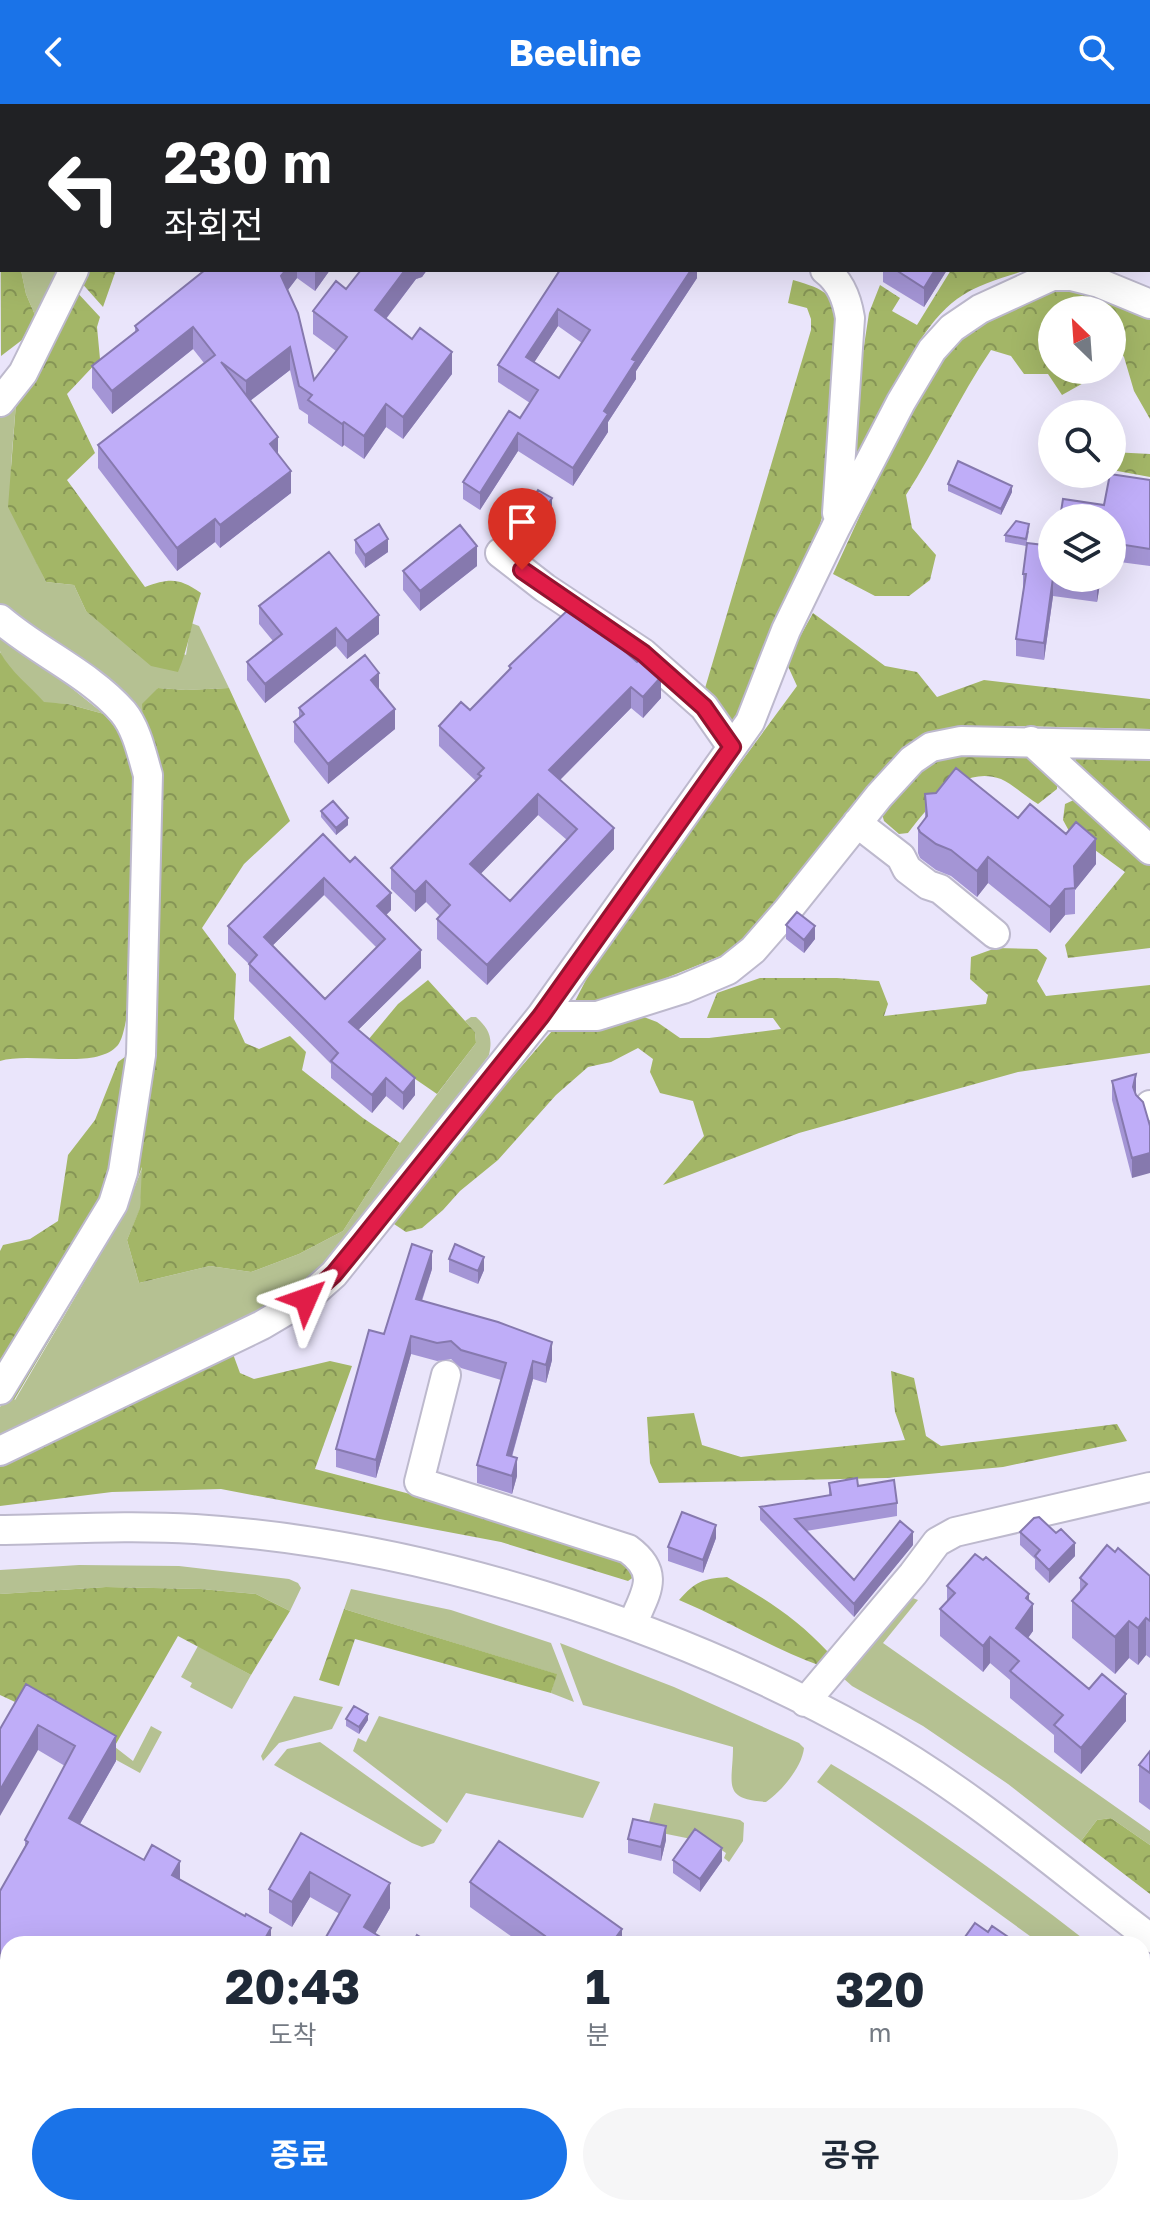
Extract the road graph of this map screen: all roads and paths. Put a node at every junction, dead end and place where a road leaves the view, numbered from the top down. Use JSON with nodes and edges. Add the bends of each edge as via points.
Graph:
{"nodes":[{"id":1,"x":73,"y":272,"type":"edge"},
{"id":2,"x":827,"y":272,"type":"edge"},
{"id":3,"x":1150,"y":304,"type":"edge"},
{"id":4,"x":0,"y":402,"type":"edge"},
{"id":5,"x":836,"y":527,"type":"junction"},
{"id":6,"x":500,"y":553,"type":"dead end"},
{"id":7,"x":0,"y":619,"type":"edge"},
{"id":8,"x":1031,"y":741,"type":"junction"},
{"id":9,"x":1150,"y":745,"type":"edge"},
{"id":10,"x":732,"y":747,"type":"junction"},
{"id":11,"x":857,"y":823,"type":"junction"},
{"id":12,"x":1150,"y":850,"type":"edge"},
{"id":13,"x":995,"y":934,"type":"dead end"},
{"id":14,"x":541,"y":1016,"type":"junction"},
{"id":15,"x":446,"y":1375,"type":"dead end"},
{"id":16,"x":0,"y":1390,"type":"edge"},
{"id":17,"x":0,"y":1451,"type":"edge"},
{"id":18,"x":1150,"y":1487,"type":"edge"},
{"id":19,"x":0,"y":1530,"type":"edge"},
{"id":20,"x":632,"y":1625,"type":"junction"},
{"id":21,"x":805,"y":1702,"type":"junction"},
{"id":22,"x":1147,"y":1936,"type":"edge"}],
"edges":[{"from":1,"to":4,"type":"street","via":[[23,373]]},
{"from":2,"to":5,"type":"street","via":[[841,288],[850,318]]},
{"from":3,"to":5,"type":"street","via":[[1099,283],[1052,276],[952,328],[901,402]]},
{"from":5,"to":10,"type":"street","via":[[786,630],[750,722]]},
{"from":6,"to":10,"type":"street","via":[[643,653],[704,707]]},
{"from":7,"to":16,"type":"street","via":[[125,714],[148,775],[141,1055],[123,1172],[113,1204]]},
{"from":8,"to":9,"type":"street"},
{"from":8,"to":11,"type":"street","via":[[961,741],[931,747],[912,760]]},
{"from":8,"to":12,"type":"street"},
{"from":10,"to":14,"type":"street"},
{"from":11,"to":13,"type":"street","via":[[901,857],[907,869]]},
{"from":11,"to":14,"type":"street","via":[[753,950],[728,970],[597,1016]]},
{"from":14,"to":17,"type":"street","via":[[343,1263],[306,1299]]},
{"from":15,"to":20,"type":"street","via":[[419,1482],[628,1549],[649,1574]]},
{"from":18,"to":21,"type":"street","via":[[955,1532],[937,1542]]},
{"from":19,"to":20,"type":"street","via":[[196,1529],[287,1539],[420,1562],[519,1587]]},
{"from":20,"to":21,"type":"street"},
{"from":21,"to":22,"type":"street","via":[[872,1736],[965,1797]]}]}
